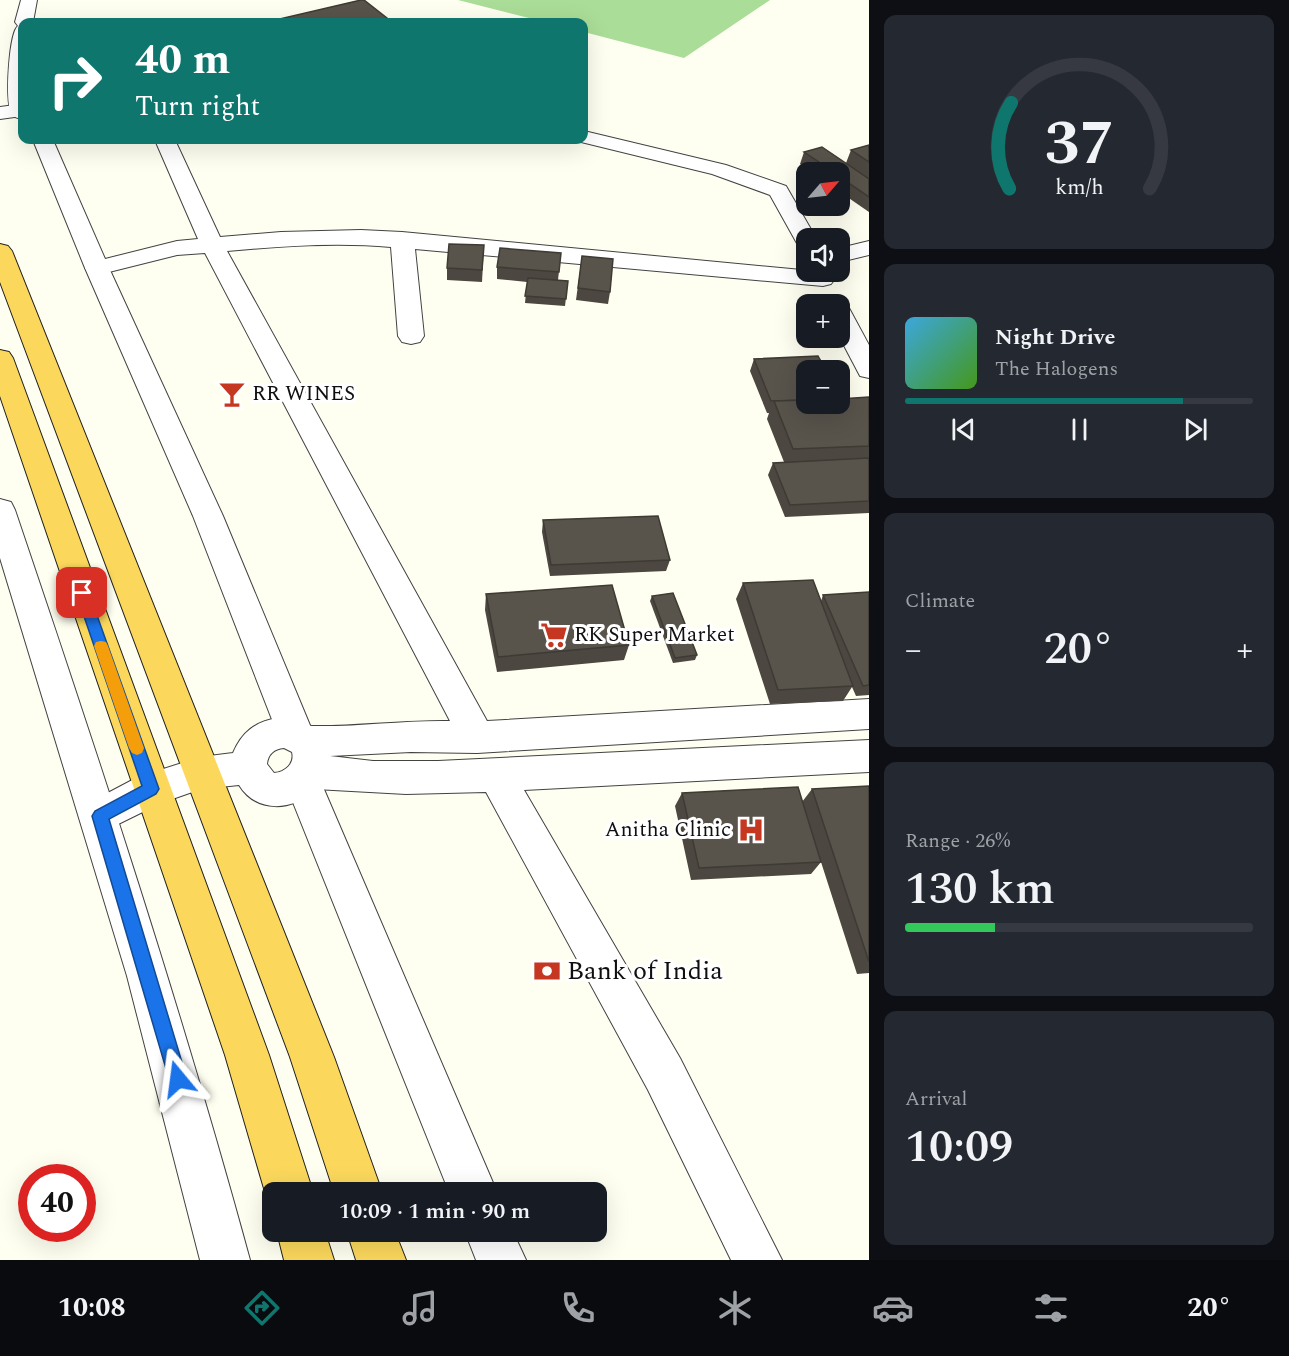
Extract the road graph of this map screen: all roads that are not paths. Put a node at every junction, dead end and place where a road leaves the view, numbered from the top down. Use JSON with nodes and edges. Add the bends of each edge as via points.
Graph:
{"nodes":[{"id":1,"x":29,"y":0,"type":"edge"},
{"id":2,"x":25,"y":18,"type":"edge"},
{"id":3,"x":18,"y":60,"type":"edge"},
{"id":4,"x":16,"y":111,"type":"edge"},
{"id":5,"x":588,"y":138,"type":"edge"},
{"id":6,"x":46,"y":144,"type":"edge"},
{"id":7,"x":167,"y":144,"type":"edge"},
{"id":8,"x":799,"y":228,"type":"edge"},
{"id":9,"x":402,"y":239,"type":"junction"},
{"id":10,"x":212,"y":244,"type":"junction"},
{"id":11,"x":869,"y":248,"type":"edge"},
{"id":12,"x":0,"y":250,"type":"edge"},
{"id":13,"x":850,"y":253,"type":"edge"},
{"id":14,"x":97,"y":268,"type":"junction"},
{"id":15,"x":796,"y":273,"type":"edge"},
{"id":16,"x":850,"y":333,"type":"edge"},
{"id":17,"x":411,"y":336,"type":"dead end"},
{"id":18,"x":0,"y":358,"type":"edge"},
{"id":19,"x":869,"y":370,"type":"edge"},
{"id":20,"x":0,"y":510,"type":"edge"},
{"id":21,"x":869,"y":714,"type":"edge"},
{"id":22,"x":477,"y":737,"type":"junction"},
{"id":23,"x":869,"y":756,"type":"edge"},
{"id":24,"x":303,"y":757,"type":"junction"},
{"id":25,"x":248,"y":767,"type":"junction"},
{"id":26,"x":201,"y":772,"type":"junction"},
{"id":27,"x":496,"y":775,"type":"junction"},
{"id":28,"x":151,"y":789,"type":"junction"},
{"id":29,"x":100,"y":816,"type":"junction"},
{"id":30,"x":286,"y":1182,"type":"edge"},
{"id":31,"x":355,"y":1182,"type":"edge"},
{"id":32,"x":469,"y":1182,"type":"edge"},
{"id":33,"x":304,"y":1242,"type":"edge"},
{"id":34,"x":375,"y":1242,"type":"edge"},
{"id":35,"x":493,"y":1242,"type":"edge"},
{"id":36,"x":225,"y":1260,"type":"edge"},
{"id":37,"x":309,"y":1260,"type":"edge"},
{"id":38,"x":381,"y":1260,"type":"edge"},
{"id":39,"x":501,"y":1260,"type":"edge"},
{"id":40,"x":757,"y":1260,"type":"edge"}],
"edges":[{"from":1,"to":2,"type":"street"},
{"from":3,"to":4,"type":"street"},
{"from":5,"to":8,"type":"street","via":[[719,168],[778,191]]},
{"from":6,"to":14,"type":"street"},
{"from":7,"to":10,"type":"street"},
{"from":9,"to":10,"type":"street","via":[[361,237]]},
{"from":9,"to":15,"type":"street"},
{"from":9,"to":17,"type":"street"},
{"from":10,"to":14,"type":"street","via":[[177,248]]},
{"from":10,"to":22,"type":"street"},
{"from":11,"to":13,"type":"street"},
{"from":12,"to":26,"type":"highway"},
{"from":14,"to":24,"type":"street","via":[[208,516]]},
{"from":16,"to":19,"type":"street"},
{"from":18,"to":28,"type":"highway"},
{"from":20,"to":29,"type":"street"},
{"from":21,"to":22,"type":"street"},
{"from":22,"to":24,"type":"street","via":[[411,736]]},
{"from":23,"to":27,"type":"street"},
{"from":24,"to":25,"type":"street","via":[[276,733],[252,749]]},
{"from":24,"to":25,"type":"street","via":[[284,789],[264,788]]},
{"from":24,"to":27,"type":"street","via":[[343,776]]},
{"from":24,"to":32,"type":"street"},
{"from":25,"to":26,"type":"street"},
{"from":26,"to":28,"type":"street"},
{"from":26,"to":31,"type":"highway","via":[[312,1057]]},
{"from":27,"to":40,"type":"street","via":[[664,1074]]},
{"from":28,"to":29,"type":"street"},
{"from":28,"to":30,"type":"highway","via":[[247,1055]]},
{"from":29,"to":36,"type":"street","via":[[191,1123]]},
{"from":33,"to":37,"type":"highway"},
{"from":34,"to":38,"type":"highway"},
{"from":35,"to":39,"type":"street"}]}
